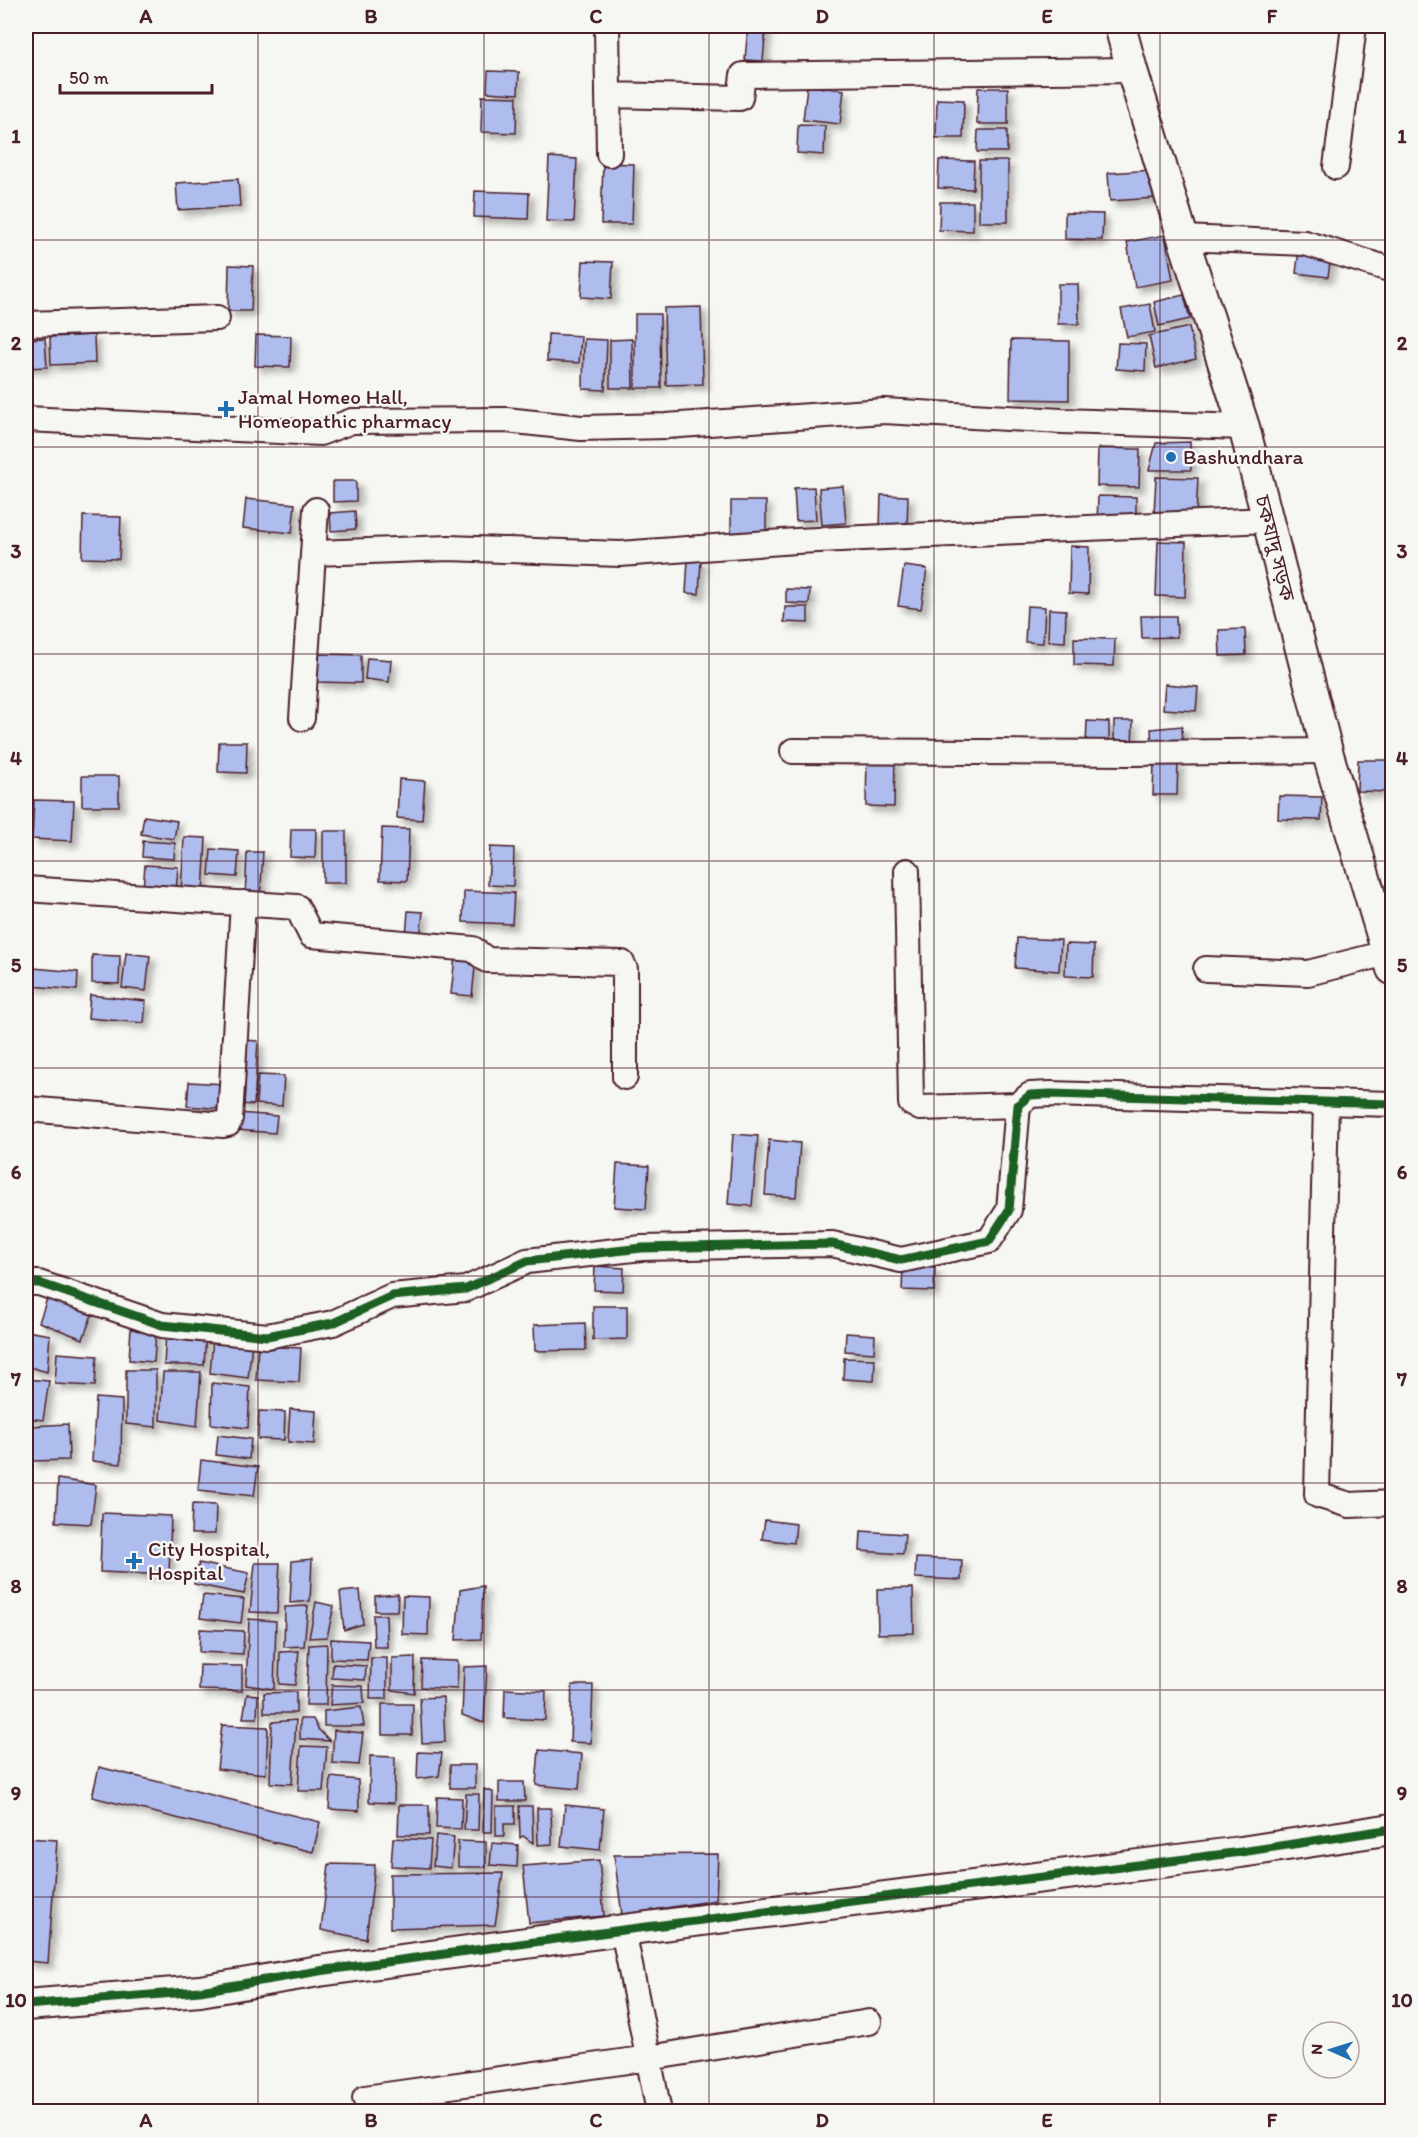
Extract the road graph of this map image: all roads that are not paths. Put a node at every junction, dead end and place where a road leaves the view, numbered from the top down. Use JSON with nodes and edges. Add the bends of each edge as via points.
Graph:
{"nodes":[{"id":1,"x":607,"y":26,"type":"edge"},
{"id":2,"x":1120,"y":26,"type":"edge"},
{"id":3,"x":1354,"y":26,"type":"edge"},
{"id":4,"x":1132,"y":70,"type":"junction"},
{"id":5,"x":608,"y":95,"type":"junction"},
{"id":6,"x":609,"y":154,"type":"dead end"},
{"id":7,"x":1336,"y":167,"type":"dead end"},
{"id":8,"x":1183,"y":238,"type":"junction"},
{"id":9,"x":1392,"y":270,"type":"edge"},
{"id":10,"x":217,"y":318,"type":"dead end"},
{"id":11,"x":26,"y":324,"type":"edge"},
{"id":12,"x":26,"y":419,"type":"edge"},
{"id":13,"x":1244,"y":427,"type":"junction"},
{"id":14,"x":316,"y":510,"type":"dead end"},
{"id":15,"x":1268,"y":520,"type":"junction"},
{"id":16,"x":315,"y":553,"type":"junction"},
{"id":17,"x":302,"y":718,"type":"dead end"},
{"id":18,"x":793,"y":751,"type":"dead end"},
{"id":19,"x":1327,"y":751,"type":"junction"},
{"id":20,"x":907,"y":871,"type":"dead end"},
{"id":21,"x":26,"y":889,"type":"edge"},
{"id":22,"x":243,"y":903,"type":"junction"},
{"id":23,"x":1390,"y":961,"type":"edge"},
{"id":24,"x":1206,"y":969,"type":"dead end"},
{"id":25,"x":625,"y":1077,"type":"dead end"},
{"id":26,"x":1326,"y":1102,"type":"junction"},
{"id":27,"x":1392,"y":1104,"type":"edge"},
{"id":28,"x":1018,"y":1105,"type":"junction"},
{"id":29,"x":26,"y":1109,"type":"edge"},
{"id":30,"x":26,"y":1283,"type":"edge"},
{"id":31,"x":1392,"y":1503,"type":"edge"},
{"id":32,"x":1392,"y":1829,"type":"edge"},
{"id":33,"x":623,"y":1930,"type":"junction"},
{"id":34,"x":26,"y":2005,"type":"edge"},
{"id":35,"x":869,"y":2022,"type":"dead end"},
{"id":36,"x":649,"y":2058,"type":"junction"},
{"id":37,"x":365,"y":2098,"type":"dead end"},
{"id":38,"x":659,"y":2112,"type":"edge"}],
"edges":[{"from":1,"to":5,"type":"street"},
{"from":2,"to":4,"type":"street","name":"চকযাদু সড়ক"},
{"from":3,"to":7,"type":"street"},
{"from":4,"to":5,"type":"street","via":[[743,75],[740,98]]},
{"from":4,"to":8,"type":"street","name":"চকযাদু সড়ক"},
{"from":5,"to":6,"type":"street"},
{"from":8,"to":9,"type":"street","via":[[1305,243]]},
{"from":8,"to":13,"type":"street","name":"চকযাদু সড়ক"},
{"from":10,"to":11,"type":"street"},
{"from":12,"to":13,"type":"street","via":[[320,433],[352,421],[506,420],[581,428],[884,411]]},
{"from":13,"to":15,"type":"street","name":"চকযাদু সড়ক"},
{"from":14,"to":16,"type":"street"},
{"from":15,"to":16,"type":"street","via":[[796,541],[620,554],[449,548]]},
{"from":15,"to":19,"type":"street","name":"চকযাদু সড়ক"},
{"from":16,"to":17,"type":"street"},
{"from":18,"to":19,"type":"street"},
{"from":19,"to":23,"type":"street","name":"চকযাদু সড়ক"},
{"from":20,"to":28,"type":"street","via":[[911,1103],[920,1108]]},
{"from":21,"to":22,"type":"street"},
{"from":22,"to":25,"type":"street","via":[[297,907],[311,934],[473,950],[487,960],[622,963]]},
{"from":22,"to":29,"type":"street","via":[[228,1124]]},
{"from":23,"to":24,"type":"street","via":[[1308,973]]},
{"from":26,"to":27,"type":"street"},
{"from":26,"to":28,"type":"street","via":[[1050,1094],[1030,1095]]},
{"from":26,"to":31,"type":"street","via":[[1317,1495],[1350,1505]]},
{"from":28,"to":30,"type":"street","via":[[1009,1210],[989,1241],[901,1260],[832,1244],[642,1248],[527,1261],[466,1289],[392,1296],[333,1323],[267,1336],[162,1325],[39,1283]]},
{"from":32,"to":33,"type":"street","via":[[1241,1852]]},
{"from":33,"to":34,"type":"street","via":[[200,1991]]},
{"from":33,"to":36,"type":"street"},
{"from":35,"to":36,"type":"street"},
{"from":36,"to":37,"type":"street"},
{"from":36,"to":38,"type":"street"}]}
